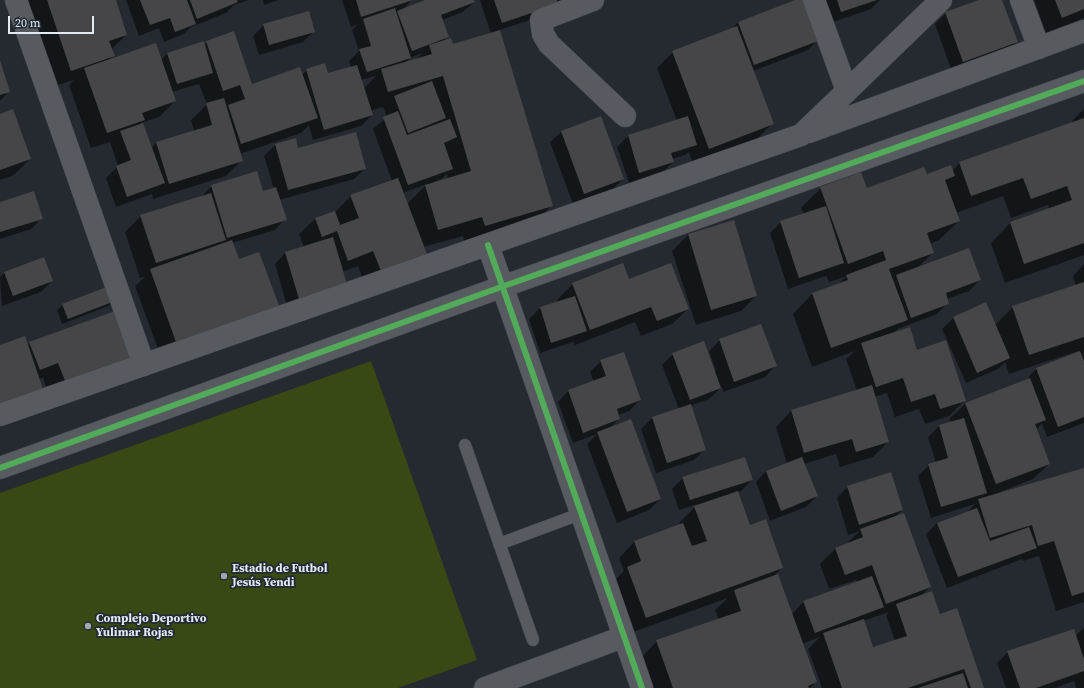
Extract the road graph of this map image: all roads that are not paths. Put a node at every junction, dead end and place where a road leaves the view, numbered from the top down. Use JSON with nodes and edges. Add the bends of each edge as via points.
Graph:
{"nodes":[{"id":1,"x":16,"y":0,"type":"edge"},
{"id":2,"x":593,"y":0,"type":"edge"},
{"id":3,"x":814,"y":0,"type":"edge"},
{"id":4,"x":941,"y":0,"type":"edge"},
{"id":5,"x":1021,"y":0,"type":"edge"},
{"id":6,"x":1084,"y":31,"type":"edge"},
{"id":7,"x":1039,"y":48,"type":"junction"},
{"id":8,"x":1084,"y":81,"type":"edge"},
{"id":9,"x":847,"y":91,"type":"junction"},
{"id":10,"x":625,"y":116,"type":"dead end"},
{"id":11,"x":801,"y":135,"type":"junction"},
{"id":12,"x":488,"y":245,"type":"junction"},
{"id":13,"x":504,"y":286,"type":"junction"},
{"id":14,"x":144,"y":365,"type":"junction"},
{"id":15,"x":0,"y":415,"type":"edge"},
{"id":16,"x":465,"y":445,"type":"dead end"},
{"id":17,"x":0,"y":468,"type":"edge"},
{"id":18,"x":580,"y":514,"type":"junction"},
{"id":19,"x":500,"y":544,"type":"junction"},
{"id":20,"x":623,"y":637,"type":"junction"},
{"id":21,"x":533,"y":640,"type":"dead end"},
{"id":22,"x":485,"y":688,"type":"edge"},
{"id":23,"x":642,"y":688,"type":"edge"}],
"edges":[{"from":1,"to":14,"type":"street"},
{"from":2,"to":10,"type":"street","via":[[541,20],[543,34],[549,44]]},
{"from":3,"to":9,"type":"street"},
{"from":4,"to":9,"type":"street"},
{"from":5,"to":7,"type":"street"},
{"from":6,"to":7,"type":"street"},
{"from":7,"to":11,"type":"street"},
{"from":8,"to":13,"type":"street"},
{"from":9,"to":11,"type":"street"},
{"from":11,"to":12,"type":"street"},
{"from":12,"to":13,"type":"street"},
{"from":12,"to":14,"type":"street"},
{"from":13,"to":17,"type":"street"},
{"from":13,"to":18,"type":"street"},
{"from":14,"to":15,"type":"street"},
{"from":16,"to":19,"type":"lane"},
{"from":18,"to":19,"type":"lane"},
{"from":18,"to":20,"type":"street"},
{"from":19,"to":21,"type":"lane"},
{"from":20,"to":22,"type":"street"},
{"from":20,"to":23,"type":"street"}]}
